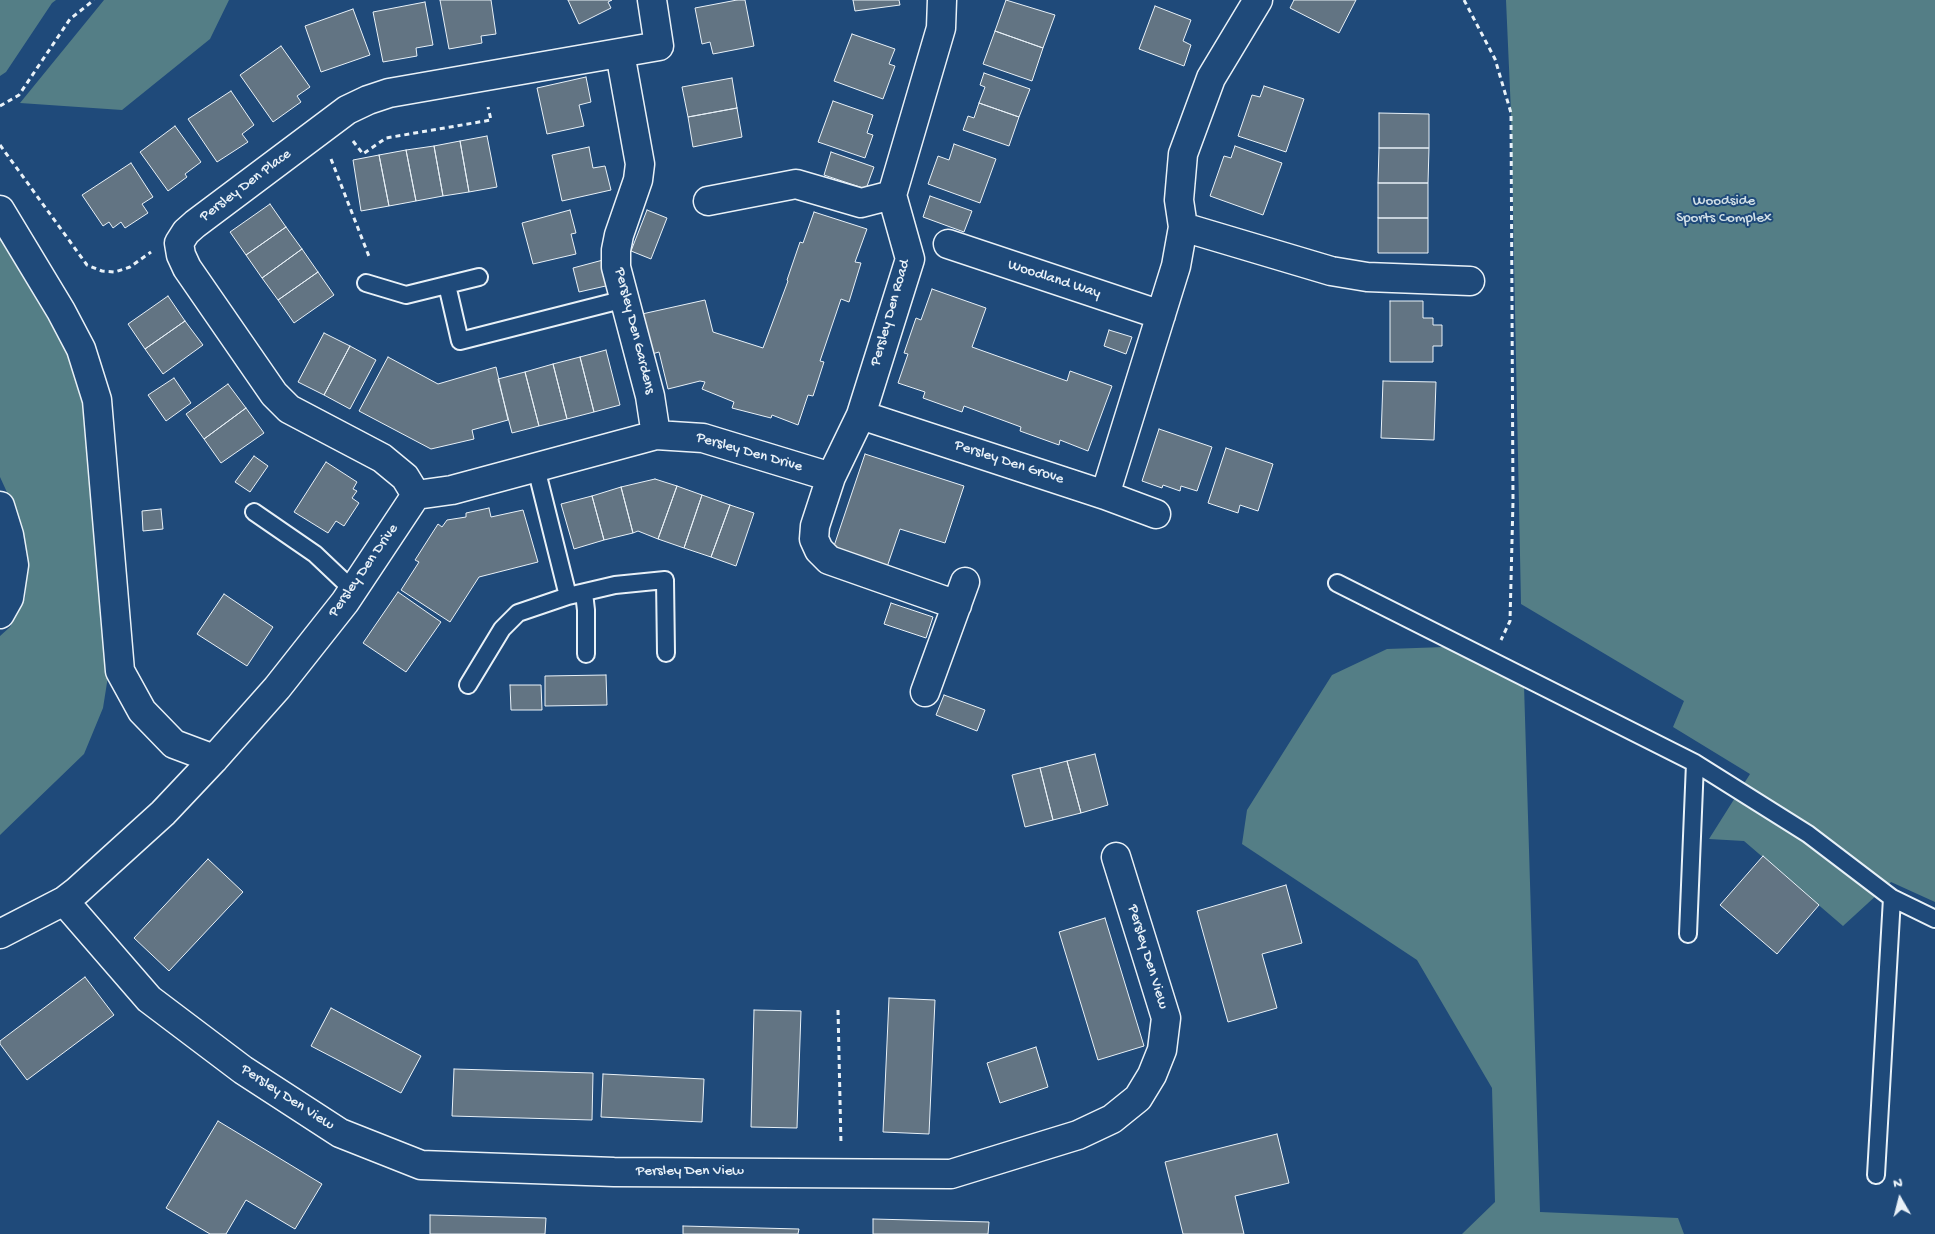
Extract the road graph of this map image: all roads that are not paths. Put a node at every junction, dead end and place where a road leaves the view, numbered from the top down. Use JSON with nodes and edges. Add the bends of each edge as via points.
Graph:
{"nodes":[{"id":1,"x":652,"y":0,"type":"edge"},
{"id":2,"x":942,"y":0,"type":"edge"},
{"id":3,"x":1258,"y":0,"type":"edge"},
{"id":4,"x":620,"y":53,"type":"junction"},
{"id":5,"x":892,"y":195,"type":"junction"},
{"id":6,"x":708,"y":201,"type":"dead end"},
{"id":7,"x":0,"y":210,"type":"edge"},
{"id":8,"x":1183,"y":227,"type":"junction"},
{"id":9,"x":948,"y":244,"type":"dead end"},
{"id":10,"x":479,"y":277,"type":"dead end"},
{"id":11,"x":1470,"y":281,"type":"dead end"},
{"id":12,"x":366,"y":283,"type":"road end"},
{"id":13,"x":447,"y":285,"type":"junction"},
{"id":14,"x":625,"y":299,"type":"junction"},
{"id":15,"x":1161,"y":315,"type":"junction"},
{"id":16,"x":861,"y":415,"type":"junction"},
{"id":17,"x":656,"y":435,"type":"junction"},
{"id":18,"x":536,"y":468,"type":"junction"},
{"id":19,"x":831,"y":477,"type":"junction"},
{"id":20,"x":416,"y":495,"type":"junction"},
{"id":21,"x":1105,"y":495,"type":"junction"},
{"id":22,"x":0,"y":506,"type":"edge"},
{"id":23,"x":254,"y":512,"type":"dead end"},
{"id":24,"x":1156,"y":514,"type":"dead end"},
{"id":25,"x":1337,"y":583,"type":"dead end"},
{"id":26,"x":353,"y":590,"type":"junction"},
{"id":27,"x":576,"y":595,"type":"junction"},
{"id":28,"x":0,"y":614,"type":"edge"},
{"id":29,"x":666,"y":653,"type":"dead end"},
{"id":30,"x":586,"y":654,"type":"dead end"},
{"id":31,"x":468,"y":685,"type":"dead end"},
{"id":32,"x":925,"y":692,"type":"dead end"},
{"id":33,"x":214,"y":760,"type":"junction"},
{"id":34,"x":1695,"y":763,"type":"junction"},
{"id":35,"x":1116,"y":857,"type":"dead end"},
{"id":36,"x":1892,"y":898,"type":"junction"},
{"id":37,"x":64,"y":901,"type":"junction"},
{"id":38,"x":1935,"y":919,"type":"edge"},
{"id":39,"x":0,"y":934,"type":"edge"},
{"id":40,"x":1688,"y":934,"type":"dead end"},
{"id":41,"x":1876,"y":1175,"type":"dead end"}],
"edges":[{"from":1,"to":4,"type":"street","name":"Persley Den Place","via":[[659,46]]},
{"from":2,"to":5,"type":"street","via":[[941,28]]},
{"from":3,"to":8,"type":"street","via":[[1211,78],[1182,154],[1179,200]]},
{"from":4,"to":14,"type":"street","name":"Persley Den Gardens","via":[[640,164],[616,250],[616,267]]},
{"from":4,"to":20,"type":"street","name":"Persley Den Place","via":[[389,93],[347,110],[195,224],[179,243],[187,268],[274,394],[288,409],[382,458],[405,477]]},
{"from":5,"to":6,"type":"street","via":[[861,203],[796,184]]},
{"from":5,"to":16,"type":"street","name":"Persley Den Road","via":[[910,259]]},
{"from":7,"to":33,"type":"street","via":[[81,349],[97,400],[120,671],[142,711],[174,744]]},
{"from":8,"to":11,"type":"street","via":[[1330,271],[1367,277]]},
{"from":8,"to":15,"type":"street","via":[[1176,266]]},
{"from":9,"to":15,"type":"street","name":"Woodland Way"},
{"from":10,"to":13,"type":"lane"},
{"from":12,"to":13,"type":"lane","via":[[406,295]]},
{"from":13,"to":14,"type":"lane","via":[[460,341]]},
{"from":14,"to":17,"type":"street","name":"Persley Den Gardens","via":[[650,396]]},
{"from":15,"to":21,"type":"street"},
{"from":16,"to":19,"type":"street","name":"Persley Den Road"},
{"from":16,"to":21,"type":"street","name":"Persley Den Grove"},
{"from":17,"to":18,"type":"street","name":"Persley Den Drive"},
{"from":17,"to":19,"type":"street","name":"Persley Den Drive","via":[[703,438]]},
{"from":18,"to":20,"type":"street","name":"Persley Den Drive","via":[[452,490]]},
{"from":18,"to":27,"type":"lane"},
{"from":19,"to":32,"type":"street","name":"Persley Den Road","via":[[814,539],[818,550],[829,560],[961,593]]},
{"from":20,"to":26,"type":"street","name":"Persley Den Drive"},
{"from":21,"to":24,"type":"street","name":"Persley Den Grove"},
{"from":22,"to":28,"type":"street","via":[[14,565],[9,598]]},
{"from":23,"to":26,"type":"lane","via":[[315,554]]},
{"from":25,"to":34,"type":"lane"},
{"from":26,"to":33,"type":"street","name":"Persley Den Drive","via":[[277,688]]},
{"from":27,"to":29,"type":"lane","via":[[615,585],[664,580]]},
{"from":27,"to":30,"type":"lane","via":[[586,610]]},
{"from":27,"to":31,"type":"lane","via":[[518,614],[502,629]]},
{"from":33,"to":37,"type":"street","name":"Persley Den Drive","via":[[163,813]]},
{"from":34,"to":36,"type":"lane","via":[[1808,834]]},
{"from":34,"to":40,"type":"lane"},
{"from":35,"to":37,"type":"street","name":"Persley Den View","via":[[1166,1018],[1162,1050],[1152,1075],[1138,1098],[1112,1119],[1078,1135],[951,1174],[614,1172],[421,1166],[340,1133],[242,1070],[150,999]]},
{"from":36,"to":38,"type":"lane"},
{"from":36,"to":41,"type":"lane"},
{"from":37,"to":39,"type":"street","name":"Persley Den Drive"}]}
